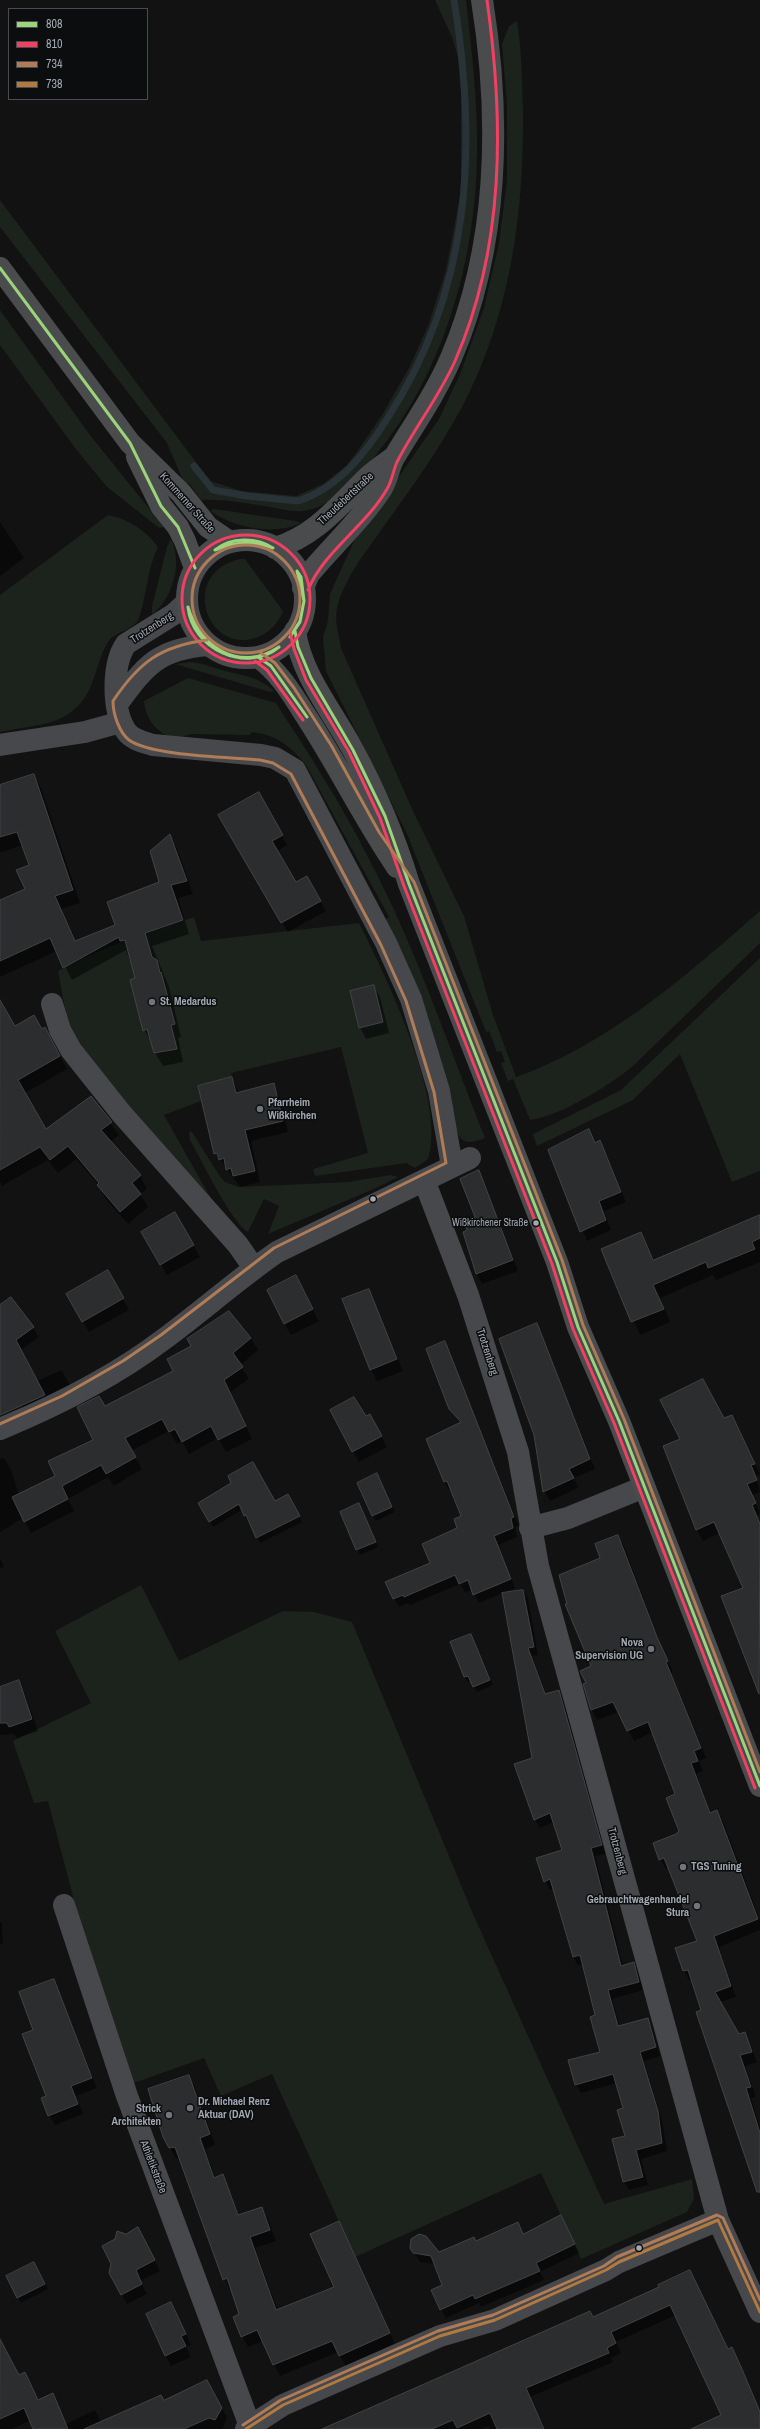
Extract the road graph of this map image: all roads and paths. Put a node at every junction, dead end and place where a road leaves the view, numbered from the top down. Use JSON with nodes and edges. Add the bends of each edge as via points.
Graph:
{"nodes":[{"id":1,"x":482,"y":0,"type":"edge"},
{"id":2,"x":0,"y":268,"type":"edge"},
{"id":3,"x":130,"y":444,"type":"junction"},
{"id":4,"x":394,"y":457,"type":"junction"},
{"id":5,"x":230,"y":542,"type":"junction"},
{"id":6,"x":275,"y":548,"type":"junction"},
{"id":7,"x":195,"y":568,"type":"junction"},
{"id":8,"x":303,"y":588,"type":"junction"},
{"id":9,"x":187,"y":602,"type":"junction"},
{"id":10,"x":295,"y":631,"type":"junction"},
{"id":11,"x":208,"y":644,"type":"junction"},
{"id":12,"x":258,"y":657,"type":"junction"},
{"id":13,"x":119,"y":712,"type":"junction"},
{"id":14,"x":0,"y":745,"type":"edge"},
{"id":15,"x":409,"y":884,"type":"junction"},
{"id":16,"x":52,"y":1004,"type":"dead end"},
{"id":17,"x":424,"y":1180,"type":"junction"},
{"id":18,"x":254,"y":1268,"type":"junction"},
{"id":19,"x":0,"y":1429,"type":"edge"},
{"id":20,"x":644,"y":1487,"type":"junction"},
{"id":21,"x":530,"y":1528,"type":"junction"},
{"id":22,"x":760,"y":1786,"type":"edge"},
{"id":23,"x":64,"y":1905,"type":"dead end"},
{"id":24,"x":718,"y":2220,"type":"junction"},
{"id":25,"x":760,"y":2312,"type":"edge"},
{"id":26,"x":248,"y":2428,"type":"edge"}],
"edges":[{"from":1,"to":4,"type":"main road","name":"Theudebertstraße","via":[[493,132],[491,183],[483,249],[467,311],[451,357],[433,395]]},
{"from":2,"to":3,"type":"main road","name":"Kommerner Straße"},
{"from":3,"to":5,"type":"main road","name":"Kommerner Straße","via":[[181,493],[208,527]]},
{"from":3,"to":7,"type":"main road","name":"Kommerner Straße","via":[[161,506],[178,527]]},
{"from":4,"to":6,"type":"main road","name":"Theudebertstraße","via":[[370,475],[323,522],[304,536]]},
{"from":4,"to":8,"type":"main road","name":"Theudebertstraße","via":[[382,487],[309,574]]},
{"from":5,"to":6,"type":"main road","via":[[253,540]]},
{"from":5,"to":7,"type":"main road","via":[[207,554]]},
{"from":6,"to":8,"type":"main road","via":[[296,568]]},
{"from":7,"to":9,"type":"main road","via":[[188,584]]},
{"from":8,"to":10,"type":"main road","via":[[304,609]]},
{"from":9,"to":11,"type":"main road","via":[[193,625]]},
{"from":9,"to":13,"type":"street","name":"Trotzenberg","via":[[174,614],[126,644],[122,650],[116,666]]},
{"from":10,"to":12,"type":"main road","via":[[279,648]]},
{"from":10,"to":15,"type":"main road","via":[[307,672],[346,736],[386,816]]},
{"from":11,"to":12,"type":"main road","via":[[232,657]]},
{"from":11,"to":13,"type":"street","via":[[164,654],[142,670]]},
{"from":12,"to":15,"type":"main road","via":[[271,666],[327,747],[375,835]]},
{"from":13,"to":14,"type":"street","via":[[85,732]]},
{"from":13,"to":17,"type":"street","via":[[127,732],[137,740],[153,745],[261,755],[279,760],[294,770],[386,943],[410,1000],[439,1091],[461,1162]]},
{"from":15,"to":20,"type":"main road","via":[[557,1262],[578,1327],[619,1421]]},
{"from":16,"to":18,"type":"street","via":[[60,1030],[71,1050],[121,1113],[238,1245]]},
{"from":17,"to":18,"type":"street","via":[[277,1252]]},
{"from":17,"to":21,"type":"street","name":"Trotzenberg","via":[[468,1295],[502,1399],[518,1452]]},
{"from":18,"to":19,"type":"street","via":[[165,1339],[116,1372],[63,1402]]},
{"from":20,"to":21,"type":"street","via":[[568,1518]]},
{"from":20,"to":22,"type":"main road"},
{"from":21,"to":24,"type":"street","name":"Trotzenberg","via":[[538,1566]]},
{"from":23,"to":26,"type":"street","name":"Athletikstraße","via":[[126,2096]]},
{"from":24,"to":25,"type":"street","name":"Trotzenberg"},
{"from":24,"to":26,"type":"street","via":[[632,2255],[495,2320],[440,2336],[283,2405]]}]}
